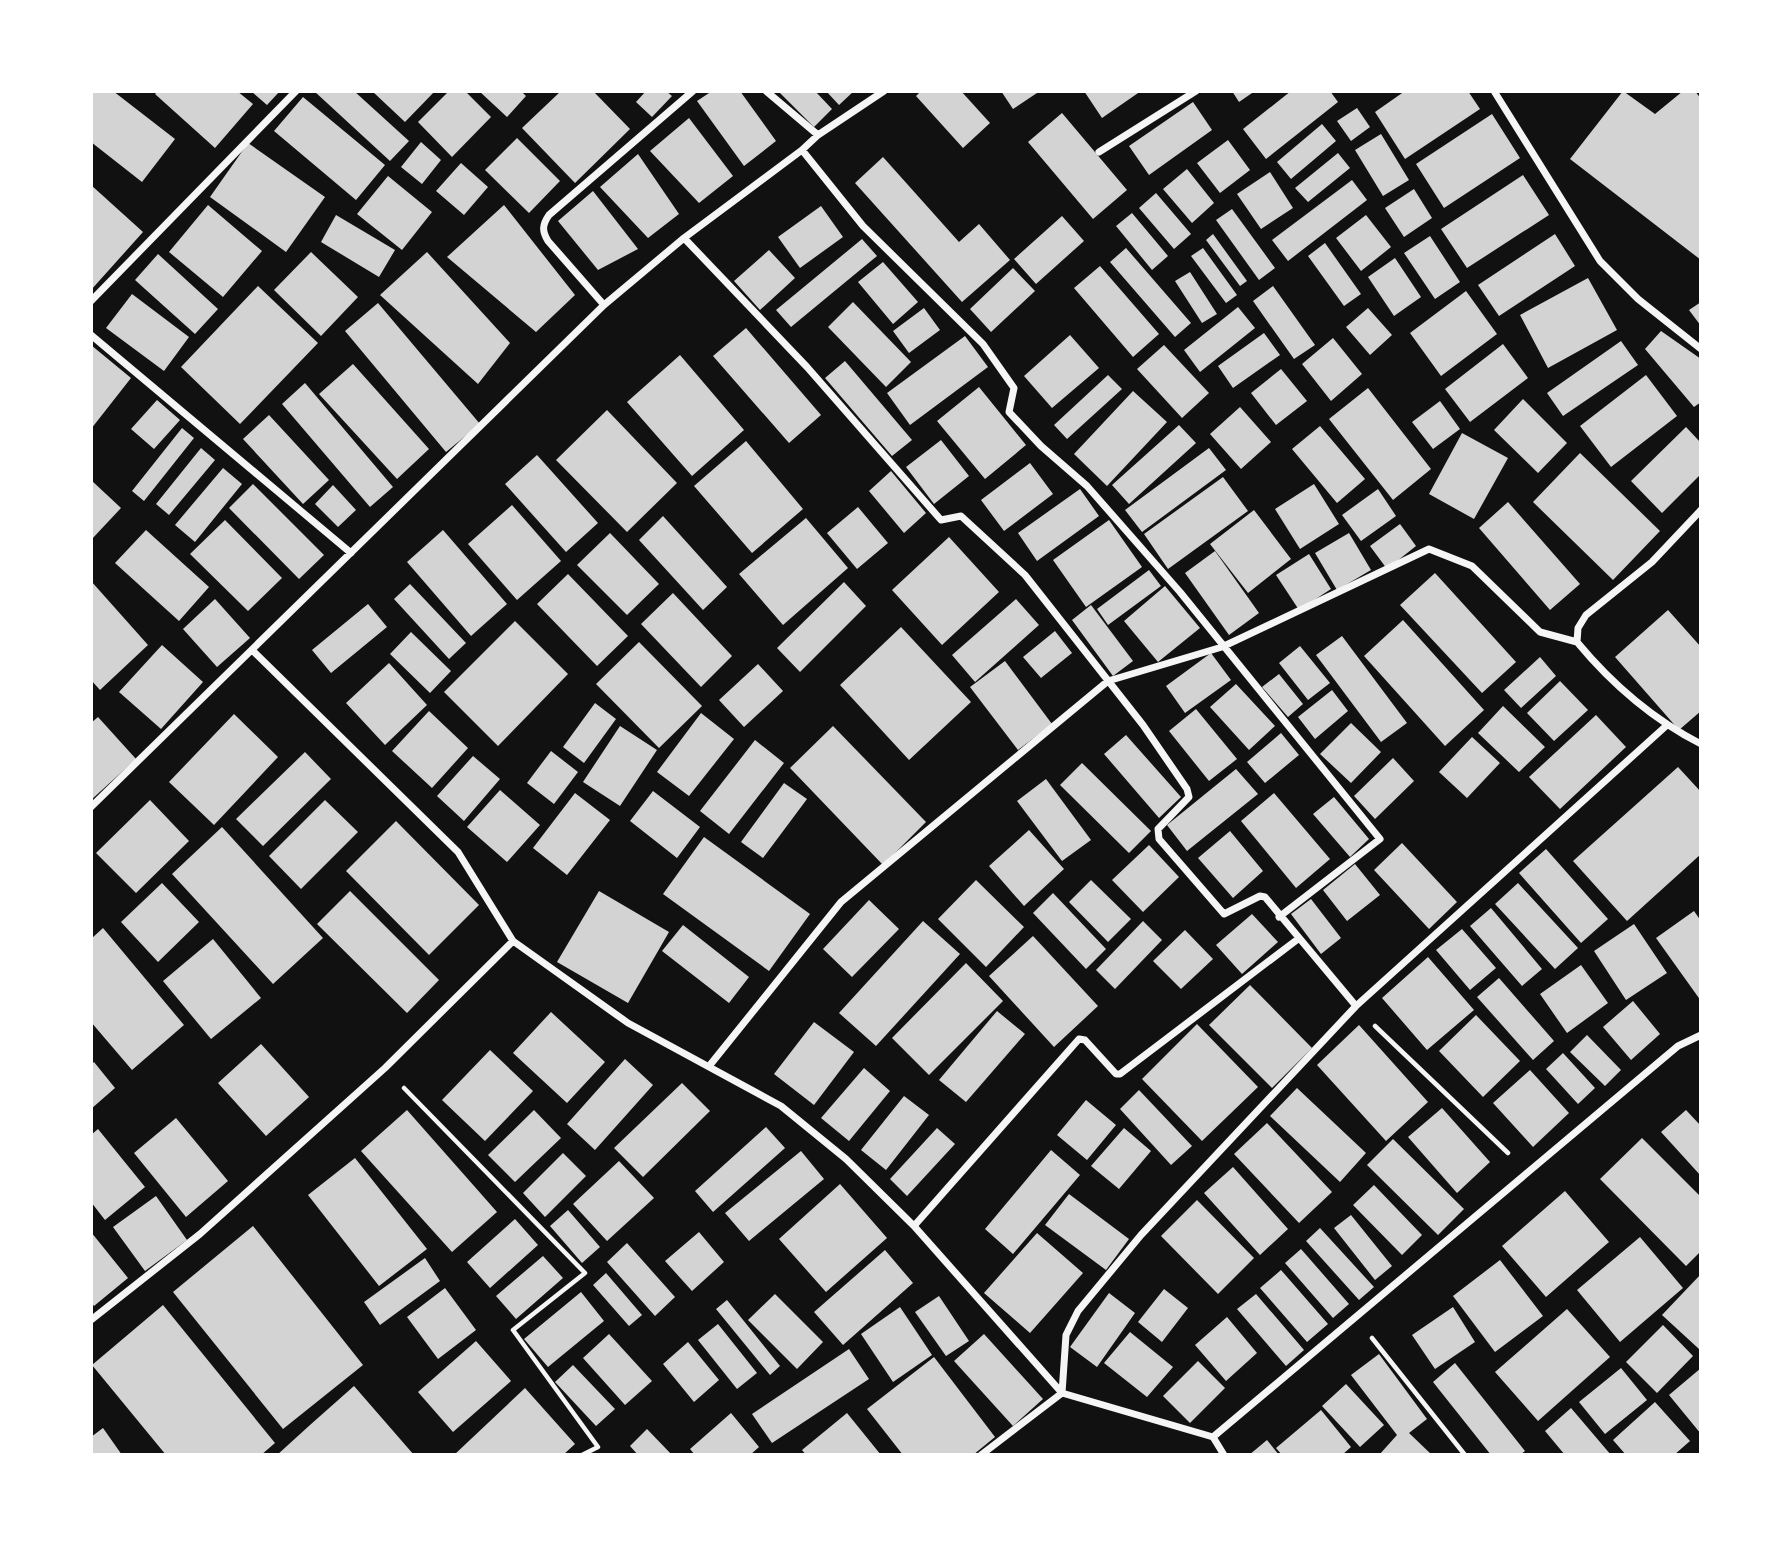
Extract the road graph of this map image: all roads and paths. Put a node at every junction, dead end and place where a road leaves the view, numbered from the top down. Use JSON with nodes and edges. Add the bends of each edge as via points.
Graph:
{"nodes":[{"id":1,"x":296,"y":91,"type":"edge"},
{"id":2,"x":693,"y":91,"type":"edge"},
{"id":3,"x":766,"y":91,"type":"edge"},
{"id":4,"x":884,"y":91,"type":"edge"},
{"id":5,"x":1196,"y":91,"type":"edge"},
{"id":6,"x":1494,"y":91,"type":"edge"},
{"id":7,"x":818,"y":135,"type":"junction"},
{"id":8,"x":802,"y":150,"type":"junction"},
{"id":9,"x":1099,"y":152,"type":"dead end"},
{"id":10,"x":684,"y":238,"type":"junction"},
{"id":11,"x":91,"y":301,"type":"edge"},
{"id":12,"x":604,"y":305,"type":"junction"},
{"id":13,"x":91,"y":335,"type":"edge"},
{"id":14,"x":1701,"y":349,"type":"edge"},
{"id":15,"x":1701,"y":510,"type":"edge"},
{"id":16,"x":351,"y":553,"type":"junction"},
{"id":17,"x":1577,"y":642,"type":"junction"},
{"id":18,"x":1222,"y":647,"type":"junction"},
{"id":19,"x":252,"y":649,"type":"junction"},
{"id":20,"x":1108,"y":681,"type":"junction"},
{"id":21,"x":1666,"y":726,"type":"junction"},
{"id":22,"x":1701,"y":744,"type":"edge"},
{"id":23,"x":91,"y":807,"type":"edge"},
{"id":24,"x":1279,"y":917,"type":"junction"},
{"id":25,"x":1298,"y":939,"type":"junction"},
{"id":26,"x":513,"y":941,"type":"junction"},
{"id":27,"x":1356,"y":1006,"type":"junction"},
{"id":28,"x":1701,"y":1035,"type":"edge"},
{"id":29,"x":709,"y":1065,"type":"junction"},
{"id":30,"x":385,"y":1068,"type":"junction"},
{"id":31,"x":1529,"y":1173,"type":"junction"},
{"id":32,"x":914,"y":1226,"type":"junction"},
{"id":33,"x":1356,"y":1318,"type":"junction"},
{"id":34,"x":91,"y":1320,"type":"edge"},
{"id":35,"x":1062,"y":1392,"type":"junction"},
{"id":36,"x":1213,"y":1437,"type":"junction"},
{"id":37,"x":582,"y":1455,"type":"edge"},
{"id":38,"x":981,"y":1455,"type":"edge"},
{"id":39,"x":1224,"y":1455,"type":"edge"},
{"id":40,"x":1465,"y":1455,"type":"edge"}],
"edges":[{"from":1,"to":11,"type":"street"},
{"from":2,"to":12,"type":"street","via":[[544,223],[548,241]]},
{"from":3,"to":7,"type":"street"},
{"from":4,"to":7,"type":"street"},
{"from":5,"to":9,"type":"street"},
{"from":6,"to":14,"type":"street","via":[[1600,261],[1637,299]]},
{"from":7,"to":8,"type":"street"},
{"from":8,"to":10,"type":"street"},
{"from":8,"to":18,"type":"street","via":[[863,226],[983,344],[1014,388],[1009,412],[1087,486]]},
{"from":10,"to":12,"type":"street"},
{"from":10,"to":20,"type":"street","via":[[807,367],[941,520],[961,516],[1025,575]]},
{"from":12,"to":16,"type":"street"},
{"from":13,"to":16,"type":"street"},
{"from":15,"to":17,"type":"street","via":[[1652,562],[1586,615]]},
{"from":16,"to":19,"type":"street"},
{"from":17,"to":18,"type":"street","via":[[1540,632],[1472,566],[1429,549]]},
{"from":17,"to":21,"type":"street"},
{"from":18,"to":20,"type":"street"},
{"from":18,"to":24,"type":"street","via":[[1380,839]]},
{"from":19,"to":23,"type":"street"},
{"from":19,"to":26,"type":"street","via":[[458,852]]},
{"from":20,"to":24,"type":"street","via":[[1187,789],[1189,797],[1158,829],[1159,839],[1224,914],[1264,896]]},
{"from":20,"to":29,"type":"street","via":[[841,902]]},
{"from":21,"to":22,"type":"street"},
{"from":21,"to":27,"type":"street"},
{"from":24,"to":25,"type":"street"},
{"from":25,"to":27,"type":"street"},
{"from":25,"to":32,"type":"street","via":[[1120,1074],[1079,1039]]},
{"from":26,"to":29,"type":"street","via":[[628,1023]]},
{"from":26,"to":30,"type":"street"},
{"from":27,"to":31,"type":"path"},
{"from":27,"to":35,"type":"street","via":[[1141,1235],[1078,1311],[1066,1335]]},
{"from":28,"to":31,"type":"street","via":[[1678,1046]]},
{"from":29,"to":32,"type":"street","via":[[781,1106],[846,1159]]},
{"from":30,"to":34,"type":"street","via":[[200,1234]]},
{"from":30,"to":37,"type":"path","via":[[585,1273],[513,1330],[598,1447]]},
{"from":31,"to":33,"type":"street"},
{"from":32,"to":35,"type":"street"},
{"from":33,"to":36,"type":"street"},
{"from":33,"to":40,"type":"path"},
{"from":35,"to":36,"type":"street"},
{"from":35,"to":38,"type":"street"},
{"from":36,"to":39,"type":"street"}]}
